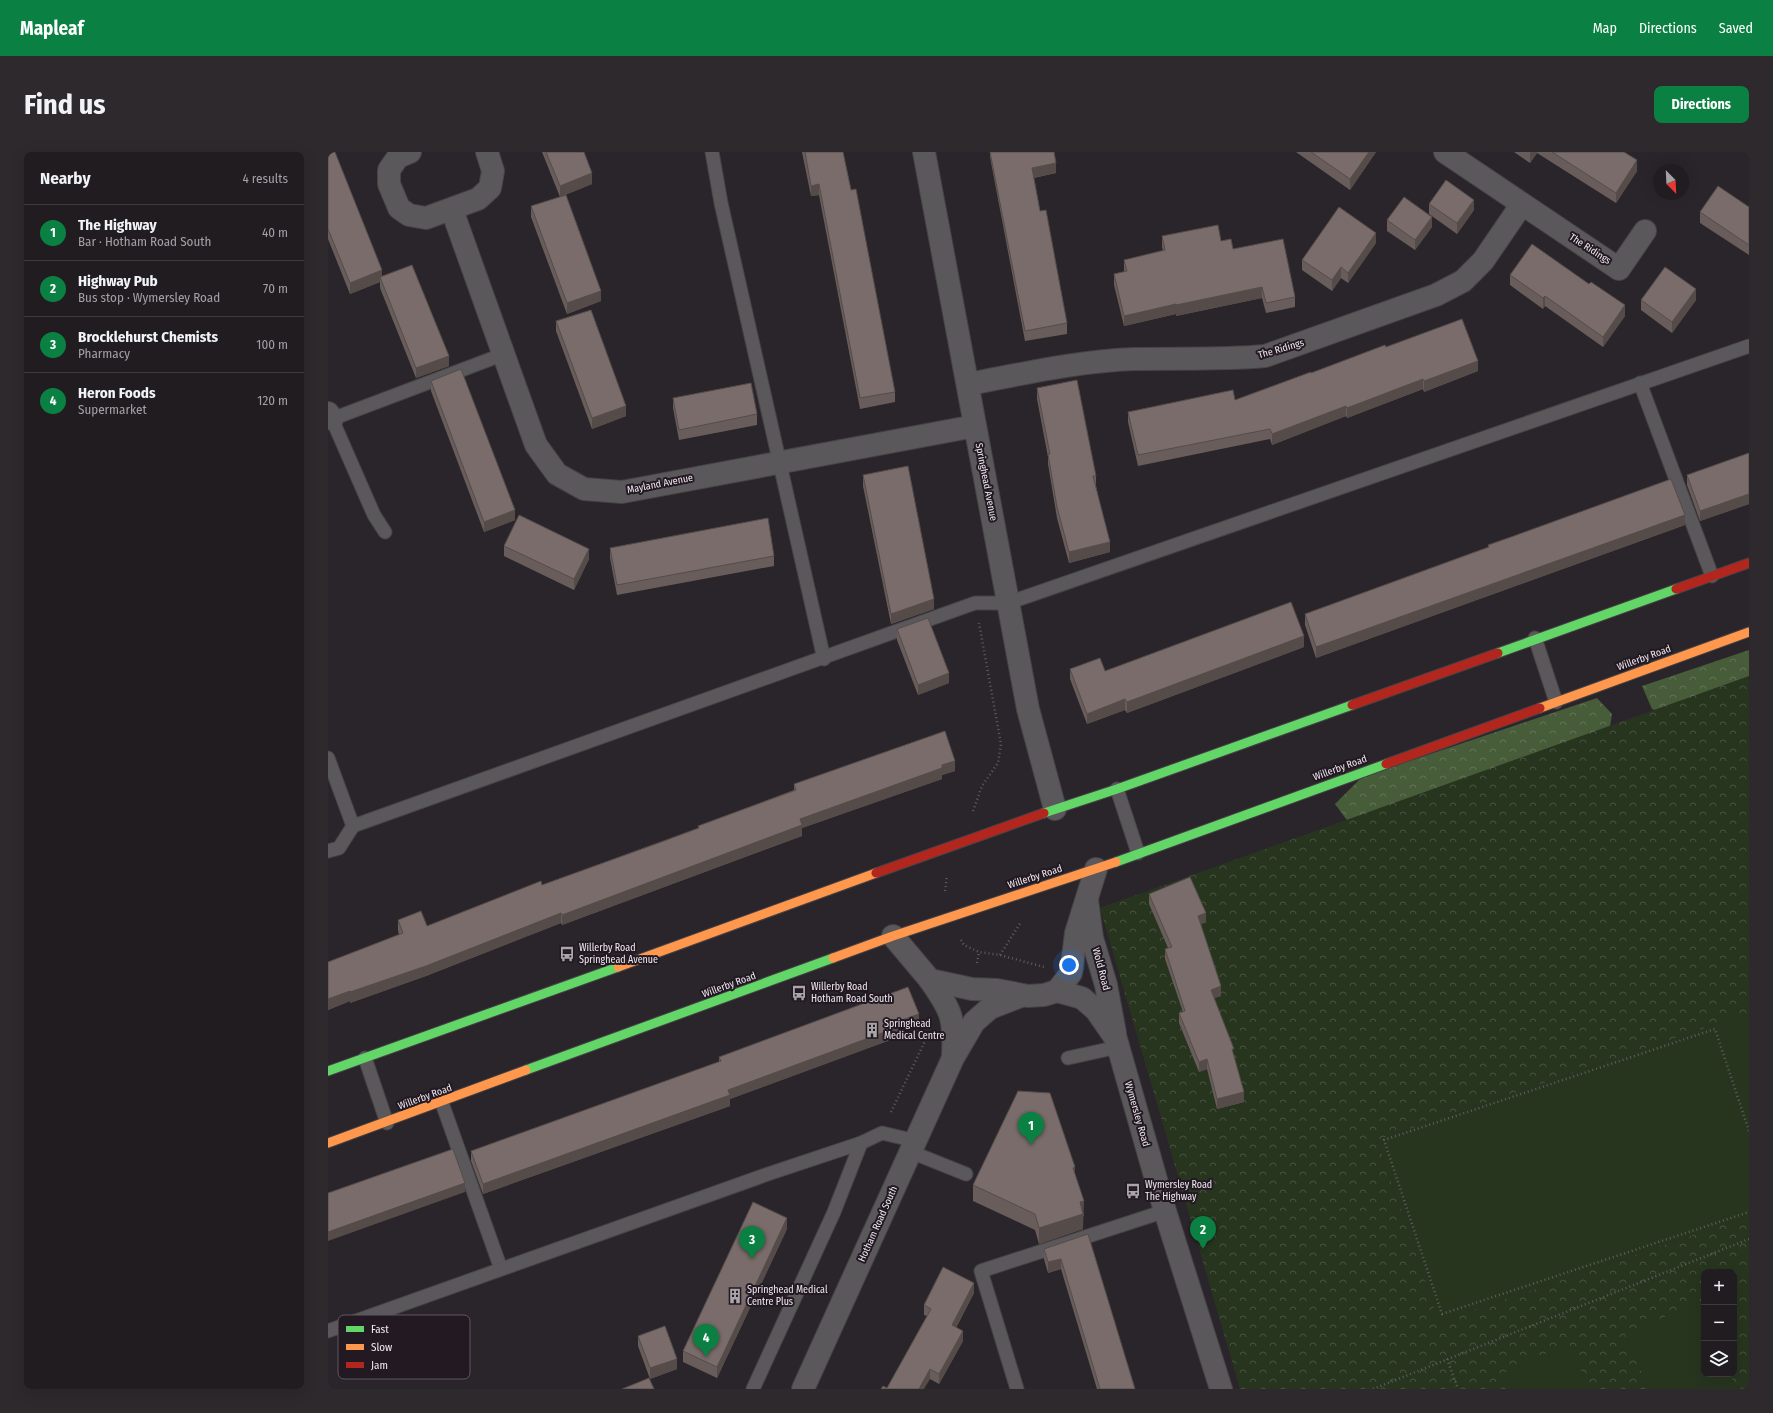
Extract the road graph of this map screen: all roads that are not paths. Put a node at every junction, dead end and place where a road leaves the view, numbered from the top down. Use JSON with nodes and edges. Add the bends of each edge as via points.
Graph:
{"nodes":[{"id":1,"x":410,"y":152,"type":"edge"},
{"id":2,"x":487,"y":152,"type":"edge"},
{"id":3,"x":712,"y":152,"type":"edge"},
{"id":4,"x":924,"y":152,"type":"edge"},
{"id":5,"x":1445,"y":152,"type":"edge"},
{"id":6,"x":1522,"y":204,"type":"junction"},
{"id":7,"x":452,"y":210,"type":"junction"},
{"id":8,"x":1645,"y":231,"type":"dead end"},
{"id":9,"x":1749,"y":346,"type":"edge"},
{"id":10,"x":504,"y":354,"type":"junction"},
{"id":11,"x":1640,"y":383,"type":"junction"},
{"id":12,"x":968,"y":384,"type":"junction"},
{"id":13,"x":330,"y":416,"type":"edge"},
{"id":14,"x":975,"y":426,"type":"junction"},
{"id":15,"x":779,"y":461,"type":"junction"},
{"id":16,"x":385,"y":532,"type":"dead end"},
{"id":17,"x":1749,"y":563,"type":"edge"},
{"id":18,"x":1712,"y":576,"type":"junction"},
{"id":19,"x":1008,"y":603,"type":"junction"},
{"id":20,"x":1749,"y":632,"type":"edge"},
{"id":21,"x":1535,"y":638,"type":"junction"},
{"id":22,"x":824,"y":658,"type":"junction"},
{"id":23,"x":1556,"y":702,"type":"junction"},
{"id":24,"x":328,"y":758,"type":"edge"},
{"id":25,"x":1117,"y":789,"type":"junction"},
{"id":26,"x":1055,"y":810,"type":"junction"},
{"id":27,"x":353,"y":826,"type":"junction"},
{"id":28,"x":328,"y":851,"type":"edge"},
{"id":29,"x":1138,"y":853,"type":"junction"},
{"id":30,"x":1096,"y":869,"type":"junction"},
{"id":31,"x":1087,"y":900,"type":"junction"},
{"id":32,"x":894,"y":936,"type":"junction"},
{"id":33,"x":930,"y":980,"type":"junction"},
{"id":34,"x":1057,"y":991,"type":"junction"},
{"id":35,"x":1021,"y":996,"type":"junction"},
{"id":36,"x":1117,"y":1043,"type":"junction"},
{"id":37,"x":365,"y":1058,"type":"junction"},
{"id":38,"x":953,"y":1058,"type":"junction"},
{"id":39,"x":1068,"y":1058,"type":"dead end"},
{"id":40,"x":328,"y":1071,"type":"edge"},
{"id":41,"x":442,"y":1103,"type":"junction"},
{"id":42,"x":386,"y":1123,"type":"junction"},
{"id":43,"x":328,"y":1143,"type":"edge"},
{"id":44,"x":861,"y":1143,"type":"junction"},
{"id":45,"x":913,"y":1146,"type":"junction"},
{"id":46,"x":966,"y":1174,"type":"dead end"},
{"id":47,"x":1165,"y":1211,"type":"junction"},
{"id":48,"x":501,"y":1269,"type":"junction"},
{"id":49,"x":373,"y":1315,"type":"edge"},
{"id":50,"x":338,"y":1327,"type":"edge"},
{"id":51,"x":328,"y":1331,"type":"edge"},
{"id":52,"x":753,"y":1389,"type":"edge"},
{"id":53,"x":804,"y":1389,"type":"edge"},
{"id":54,"x":1017,"y":1389,"type":"edge"},
{"id":55,"x":1221,"y":1389,"type":"edge"}],
"edges":[{"from":1,"to":7,"type":"street","via":[[398,157],[389,170],[389,184],[399,208],[409,215],[426,218]]},
{"from":2,"to":7,"type":"street","via":[[493,171],[490,188],[478,200]]},
{"from":3,"to":15,"type":"lane","via":[[721,203]]},
{"from":4,"to":12,"type":"street","name":"Springhead Avenue"},
{"from":5,"to":6,"type":"street","name":"The Ridings"},
{"from":6,"to":8,"type":"street","name":"The Ridings","via":[[1619,269]]},
{"from":6,"to":12,"type":"street","name":"The Ridings","via":[[1483,261],[1464,281],[1436,295],[1265,356],[1236,359],[1133,359],[1077,364]]},
{"from":7,"to":10,"type":"street","name":"Mayland Avenue"},
{"from":9,"to":11,"type":"lane"},
{"from":10,"to":13,"type":"lane"},
{"from":10,"to":15,"type":"street","name":"Mayland Avenue","via":[[536,445],[557,474],[584,489],[622,492]]},
{"from":11,"to":18,"type":"lane"},
{"from":11,"to":19,"type":"lane"},
{"from":12,"to":14,"type":"street","name":"Springhead Avenue"},
{"from":13,"to":16,"type":"lane","via":[[374,515]]},
{"from":14,"to":15,"type":"street","name":"Mayland Avenue"},
{"from":14,"to":19,"type":"street","name":"Springhead Avenue"},
{"from":15,"to":22,"type":"lane"},
{"from":17,"to":18,"type":"street"},
{"from":18,"to":21,"type":"street"},
{"from":19,"to":22,"type":"lane","via":[[975,603]]},
{"from":19,"to":26,"type":"street","name":"Springhead Avenue","via":[[1028,709]]},
{"from":20,"to":23,"type":"street","name":"Willerby Road"},
{"from":21,"to":23,"type":"lane"},
{"from":21,"to":25,"type":"street"},
{"from":22,"to":27,"type":"lane"},
{"from":23,"to":29,"type":"street","name":"Willerby Road"},
{"from":24,"to":27,"type":"lane"},
{"from":25,"to":26,"type":"street"},
{"from":25,"to":29,"type":"lane"},
{"from":26,"to":37,"type":"street"},
{"from":27,"to":28,"type":"lane","via":[[339,848]]},
{"from":29,"to":30,"type":"street","name":"Willerby Road"},
{"from":30,"to":31,"type":"street"},
{"from":30,"to":32,"type":"street","name":"Willerby Road"},
{"from":31,"to":34,"type":"street","via":[[1076,933],[1071,973]]},
{"from":31,"to":36,"type":"street","name":"Wold Road","via":[[1092,938],[1106,985]]},
{"from":32,"to":33,"type":"street","name":"Hotham Road South"},
{"from":32,"to":41,"type":"street","name":"Willerby Road"},
{"from":33,"to":35,"type":"street","name":"Hotham Road South"},
{"from":33,"to":38,"type":"street","name":"Hotham Road South","via":[[952,1016]]},
{"from":34,"to":35,"type":"street","name":"Hotham Road South","via":[[1044,995]]},
{"from":34,"to":36,"type":"street","name":"Wymersley Road","via":[[1082,998],[1096,1010]]},
{"from":35,"to":38,"type":"street","name":"Hotham Road South","via":[[990,1008],[974,1022]]},
{"from":36,"to":39,"type":"lane"},
{"from":36,"to":47,"type":"street","name":"Wymersley Road"},
{"from":37,"to":40,"type":"street"},
{"from":37,"to":42,"type":"lane"},
{"from":38,"to":45,"type":"street","name":"Hotham Road South"},
{"from":41,"to":42,"type":"street","name":"Willerby Road"},
{"from":41,"to":48,"type":"lane"},
{"from":42,"to":43,"type":"street","name":"Willerby Road"},
{"from":44,"to":45,"type":"lane","via":[[882,1133]]},
{"from":44,"to":48,"type":"lane"},
{"from":44,"to":52,"type":"lane","via":[[834,1212]]},
{"from":45,"to":46,"type":"lane"},
{"from":45,"to":53,"type":"street","name":"Hotham Road South"},
{"from":47,"to":54,"type":"lane","via":[[981,1271]]},
{"from":47,"to":55,"type":"street","name":"Wymersley Road"},
{"from":48,"to":49,"type":"lane"},
{"from":50,"to":51,"type":"lane"}]}
